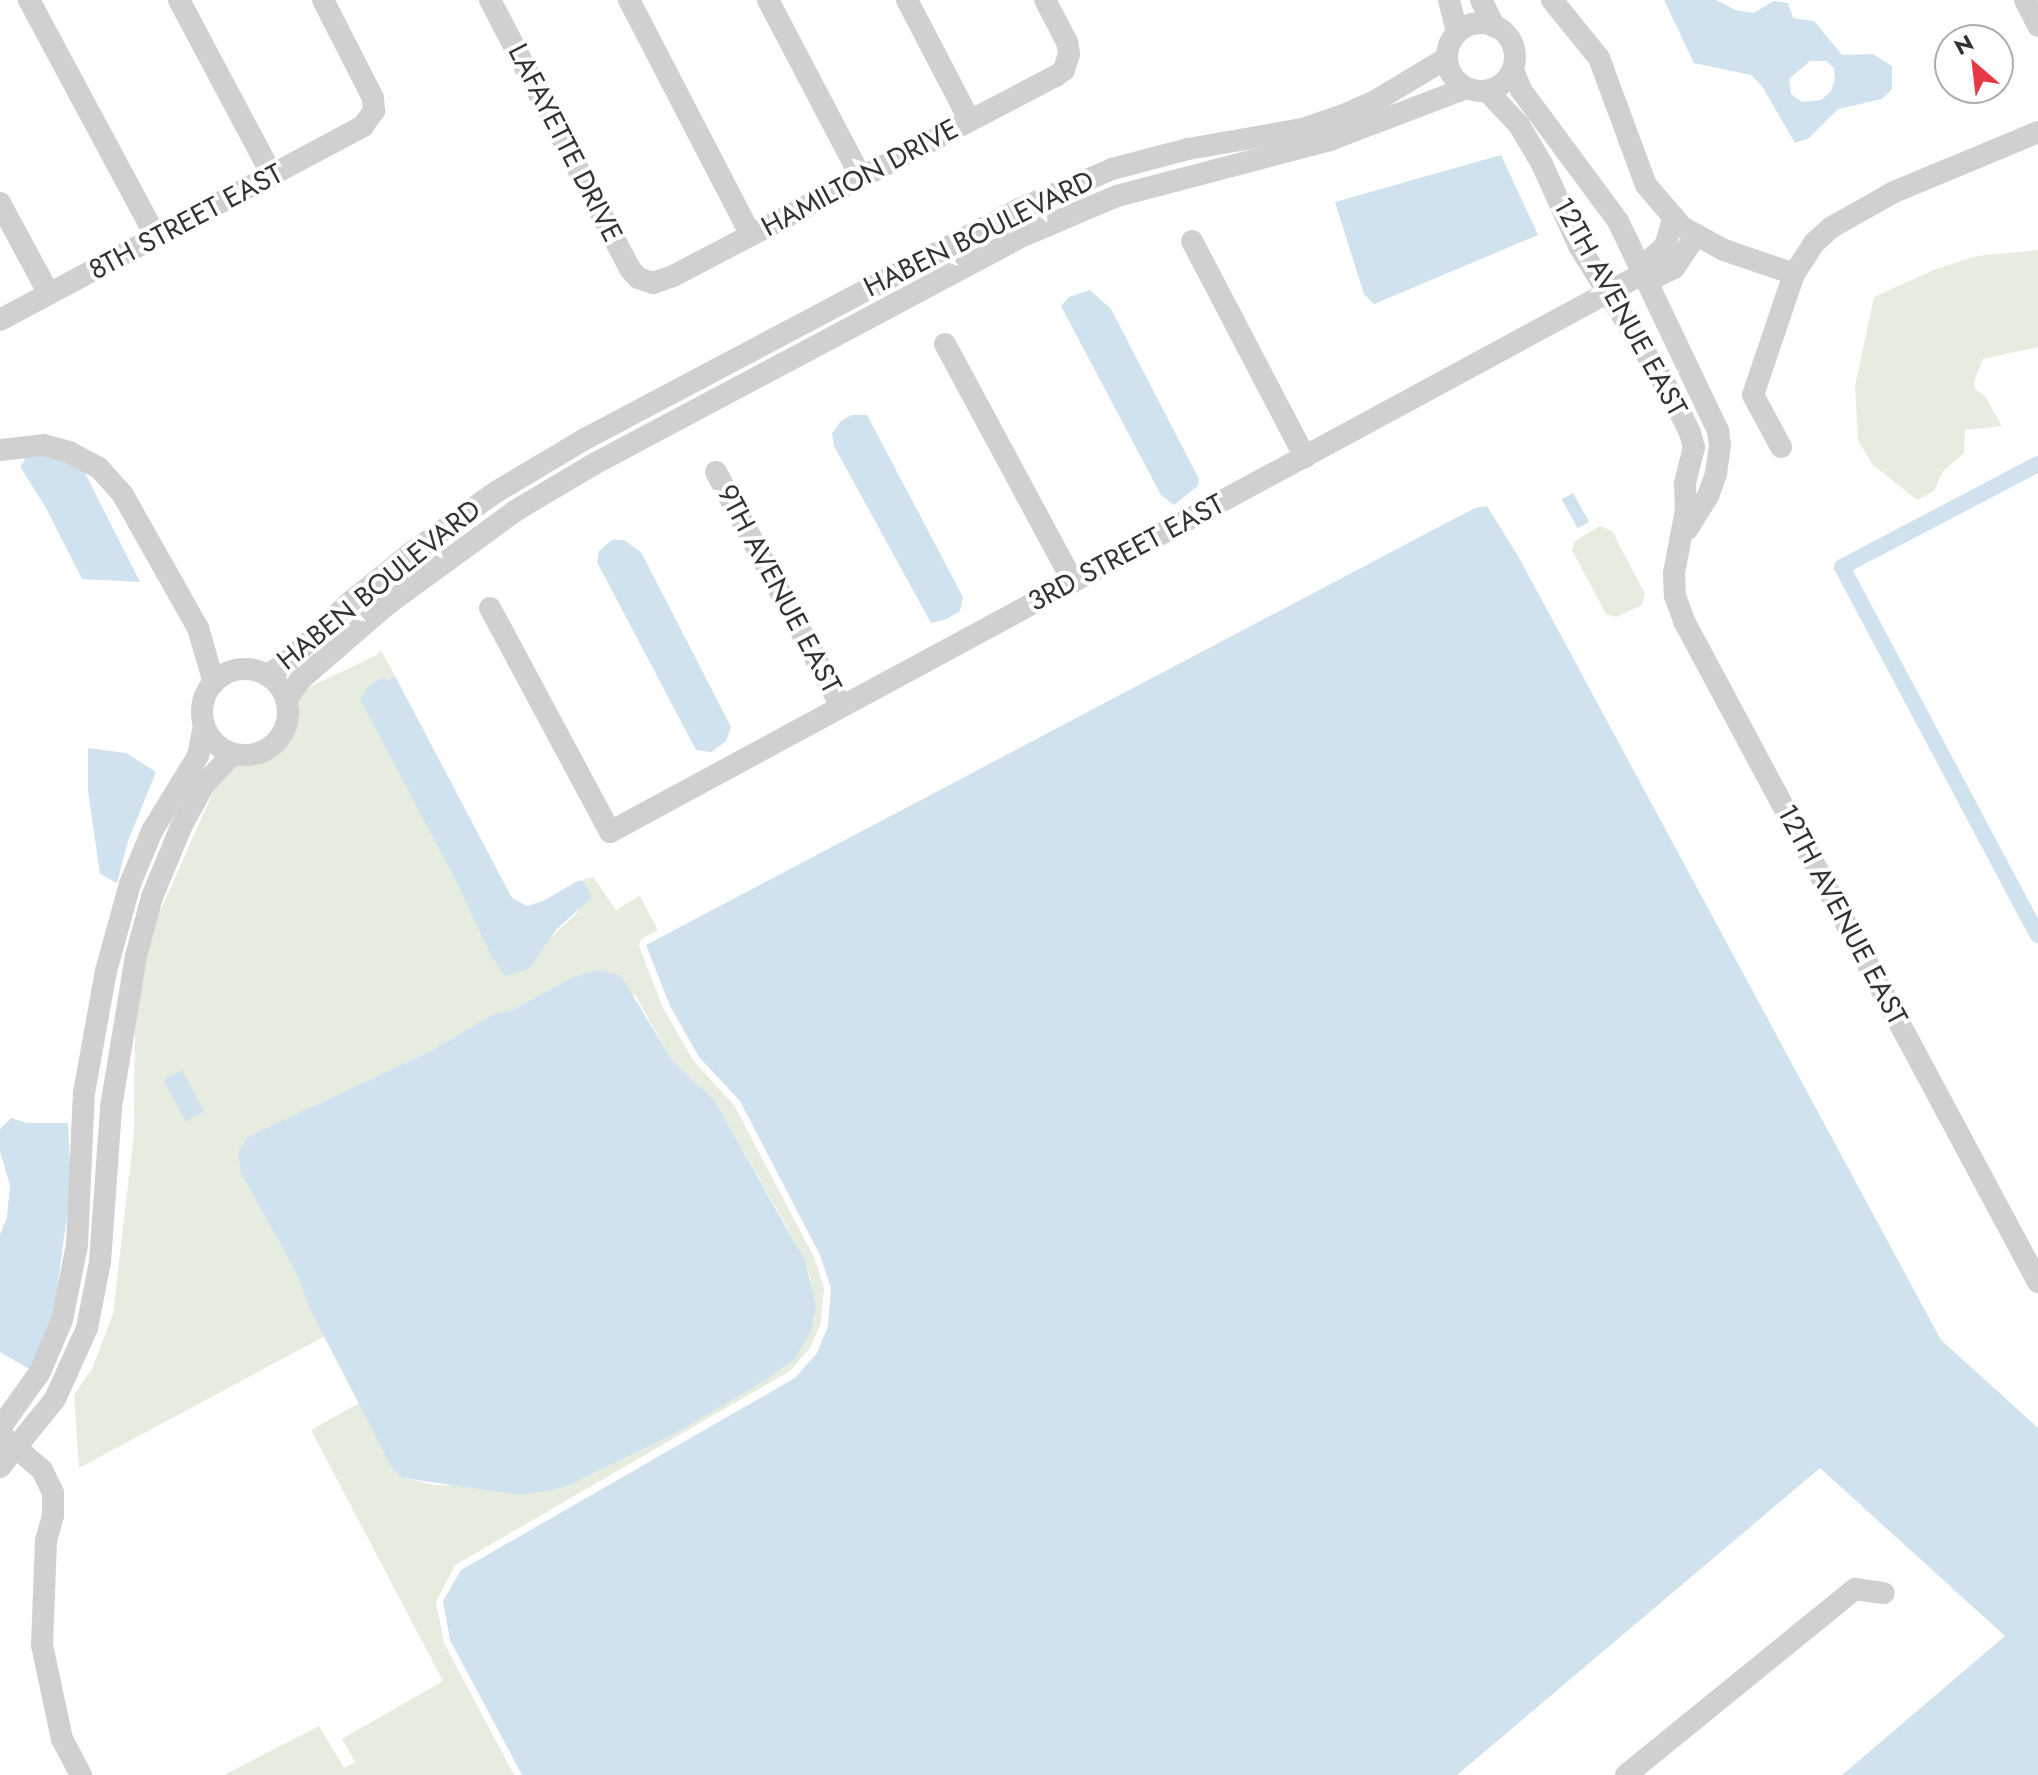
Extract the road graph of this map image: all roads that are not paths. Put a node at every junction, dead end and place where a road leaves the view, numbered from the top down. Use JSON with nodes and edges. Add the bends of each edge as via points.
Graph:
{"nodes":[{"id":1,"x":29,"y":0,"type":"edge"},
{"id":2,"x":179,"y":0,"type":"edge"},
{"id":3,"x":323,"y":0,"type":"edge"},
{"id":4,"x":490,"y":0,"type":"edge"},
{"id":5,"x":629,"y":0,"type":"edge"},
{"id":6,"x":768,"y":0,"type":"edge"},
{"id":7,"x":907,"y":0,"type":"edge"},
{"id":8,"x":1045,"y":0,"type":"edge"},
{"id":9,"x":1449,"y":0,"type":"edge"},
{"id":10,"x":1481,"y":0,"type":"edge"},
{"id":11,"x":1552,"y":0,"type":"edge"},
{"id":12,"x":2025,"y":0,"type":"edge"},
{"id":13,"x":2038,"y":26,"type":"edge"},
{"id":14,"x":1495,"y":27,"type":"junction"},
{"id":15,"x":1457,"y":33,"type":"junction"},
{"id":16,"x":1447,"y":58,"type":"junction"},
{"id":17,"x":1513,"y":70,"type":"junction"},
{"id":18,"x":1476,"y":90,"type":"junction"},
{"id":19,"x":970,"y":121,"type":"junction"},
{"id":20,"x":2038,"y":132,"type":"edge"},
{"id":21,"x":273,"y":177,"type":"junction"},
{"id":22,"x":861,"y":177,"type":"junction"},
{"id":23,"x":0,"y":203,"type":"edge"},
{"id":24,"x":1674,"y":217,"type":"junction"},
{"id":25,"x":751,"y":235,"type":"junction"},
{"id":26,"x":1696,"y":235,"type":"junction"},
{"id":27,"x":156,"y":237,"type":"junction"},
{"id":28,"x":1192,"y":241,"type":"dead end"},
{"id":29,"x":1642,"y":274,"type":"junction"},
{"id":30,"x":1794,"y":274,"type":"junction"},
{"id":31,"x":645,"y":282,"type":"joint"},
{"id":32,"x":1609,"y":293,"type":"junction"},
{"id":33,"x":49,"y":294,"type":"junction"},
{"id":34,"x":0,"y":320,"type":"edge"},
{"id":35,"x":785,"y":331,"type":"junction"},
{"id":36,"x":945,"y":344,"type":"dead end"},
{"id":37,"x":798,"y":355,"type":"junction"},
{"id":38,"x":1781,"y":447,"type":"dead end"},
{"id":39,"x":0,"y":450,"type":"edge"},
{"id":40,"x":1305,"y":457,"type":"junction"},
{"id":41,"x":716,"y":472,"type":"dead end"},
{"id":42,"x":1680,"y":541,"type":"junction"},
{"id":43,"x":1073,"y":582,"type":"junction"},
{"id":44,"x":490,"y":608,"type":"dead end"},
{"id":45,"x":198,"y":628,"type":"junction"},
{"id":46,"x":238,"y":670,"type":"junction"},
{"id":47,"x":267,"y":675,"type":"junction"},
{"id":48,"x":214,"y":683,"type":"junction"},
{"id":49,"x":286,"y":700,"type":"junction"},
{"id":50,"x":841,"y":706,"type":"junction"},
{"id":51,"x":204,"y":726,"type":"junction"},
{"id":52,"x":233,"y":754,"type":"junction"},
{"id":53,"x":84,"y":1093,"type":"junction"},
{"id":54,"x":111,"y":1107,"type":"junction"},
{"id":55,"x":2038,"y":1282,"type":"edge"},
{"id":56,"x":0,"y":1430,"type":"edge"},
{"id":57,"x":8,"y":1459,"type":"edge"},
{"id":58,"x":1884,"y":1593,"type":"dead end"},
{"id":59,"x":81,"y":1775,"type":"edge"},
{"id":60,"x":1626,"y":1775,"type":"edge"}],
"edges":[{"from":1,"to":27,"type":"street"},
{"from":2,"to":21,"type":"street"},
{"from":3,"to":21,"type":"street","name":"8TH STREET EAST","via":[[370,91],[374,111],[355,132]]},
{"from":4,"to":31,"type":"street","name":"LAFAYETTE DRIVE","via":[[630,269]]},
{"from":5,"to":25,"type":"street"},
{"from":6,"to":22,"type":"street"},
{"from":7,"to":19,"type":"street"},
{"from":8,"to":19,"type":"street","name":"HAMILTON DRIVE","via":[[1067,42],[1068,61],[1056,76]]},
{"from":9,"to":15,"type":"street"},
{"from":10,"to":14,"type":"street"},
{"from":11,"to":24,"type":"street","via":[[1599,58],[1646,185]]},
{"from":12,"to":13,"type":"street"},
{"from":14,"to":15,"type":"street","via":[[1478,23]]},
{"from":14,"to":17,"type":"street","via":[[1514,48]]},
{"from":15,"to":16,"type":"street"},
{"from":16,"to":18,"type":"street","via":[[1450,73]]},
{"from":16,"to":35,"type":"street","name":"HABEN BOULEVARD","via":[[1377,100],[1303,129],[1188,149],[1056,191]]},
{"from":17,"to":18,"type":"street","via":[[1507,80]]},
{"from":17,"to":29,"type":"street","name":"12TH AVENUE EAST","via":[[1525,96],[1618,221]]},
{"from":18,"to":32,"type":"street","name":"12TH AVENUE EAST","via":[[1519,125],[1579,246]]},
{"from":18,"to":37,"type":"street","name":"HABEN BOULEVARD","via":[[1330,140],[1152,185],[1073,213]]},
{"from":19,"to":22,"type":"street","name":"HAMILTON DRIVE"},
{"from":20,"to":30,"type":"street","via":[[1862,209],[1814,243]]},
{"from":21,"to":27,"type":"street","name":"8TH STREET EAST"},
{"from":22,"to":25,"type":"street","name":"HAMILTON DRIVE"},
{"from":23,"to":33,"type":"street"},
{"from":24,"to":26,"type":"street"},
{"from":24,"to":29,"type":"street","via":[[1665,246],[1643,266]]},
{"from":25,"to":31,"type":"street","name":"HAMILTON DRIVE","via":[[673,276]]},
{"from":26,"to":29,"type":"street","via":[[1674,268],[1656,277]]},
{"from":26,"to":30,"type":"street","via":[[1768,268]]},
{"from":27,"to":33,"type":"street","name":"8TH STREET EAST"},
{"from":28,"to":40,"type":"street"},
{"from":29,"to":32,"type":"street","name":"3RD STREET EAST"},
{"from":29,"to":42,"type":"street","name":"12TH AVENUE EAST","via":[[1712,417],[1720,445],[1708,496]]},
{"from":30,"to":38,"type":"street","via":[[1753,395]]},
{"from":32,"to":40,"type":"street","name":"3RD STREET EAST"},
{"from":32,"to":42,"type":"street","name":"12TH AVENUE EAST","via":[[1690,433],[1694,447]]},
{"from":33,"to":34,"type":"street","name":"8TH STREET EAST"},
{"from":35,"to":37,"type":"street"},
{"from":35,"to":47,"type":"street","name":"HABEN BOULEVARD","via":[[585,439],[468,510]]},
{"from":36,"to":43,"type":"street"},
{"from":37,"to":49,"type":"street","name":"HABEN BOULEVARD","via":[[515,511],[389,603],[300,680]]},
{"from":39,"to":45,"type":"street","via":[[43,445],[99,468],[123,495]]},
{"from":40,"to":43,"type":"street","name":"3RD STREET EAST"},
{"from":41,"to":50,"type":"street","name":"9TH AVENUE EAST"},
{"from":42,"to":55,"type":"street","name":"12TH AVENUE EAST","via":[[1675,596],[1684,621]]},
{"from":43,"to":50,"type":"street","name":"3RD STREET EAST"},
{"from":44,"to":50,"type":"street","name":"3RD STREET EAST","via":[[610,832]]},
{"from":45,"to":46,"type":"street"},
{"from":45,"to":48,"type":"street"},
{"from":46,"to":47,"type":"street"},
{"from":46,"to":48,"type":"street"},
{"from":47,"to":49,"type":"street"},
{"from":48,"to":51,"type":"street","via":[[203,703]]},
{"from":49,"to":52,"type":"street","via":[[286,726],[280,737],[259,753]]},
{"from":51,"to":52,"type":"street","via":[[210,738]]},
{"from":51,"to":53,"type":"street","via":[[198,756],[152,831],[130,884],[106,971]]},
{"from":52,"to":54,"type":"street","via":[[205,783],[152,897],[127,996]]},
{"from":53,"to":54,"type":"street"},
{"from":53,"to":56,"type":"street","via":[[77,1245],[67,1300],[40,1372]]},
{"from":54,"to":57,"type":"street","via":[[100,1262],[87,1328],[55,1399]]},
{"from":56,"to":57,"type":"street"},
{"from":57,"to":59,"type":"street","via":[[42,1470],[53,1493],[42,1645],[62,1739]]},
{"from":58,"to":60,"type":"street","via":[[1855,1589]]}]}
